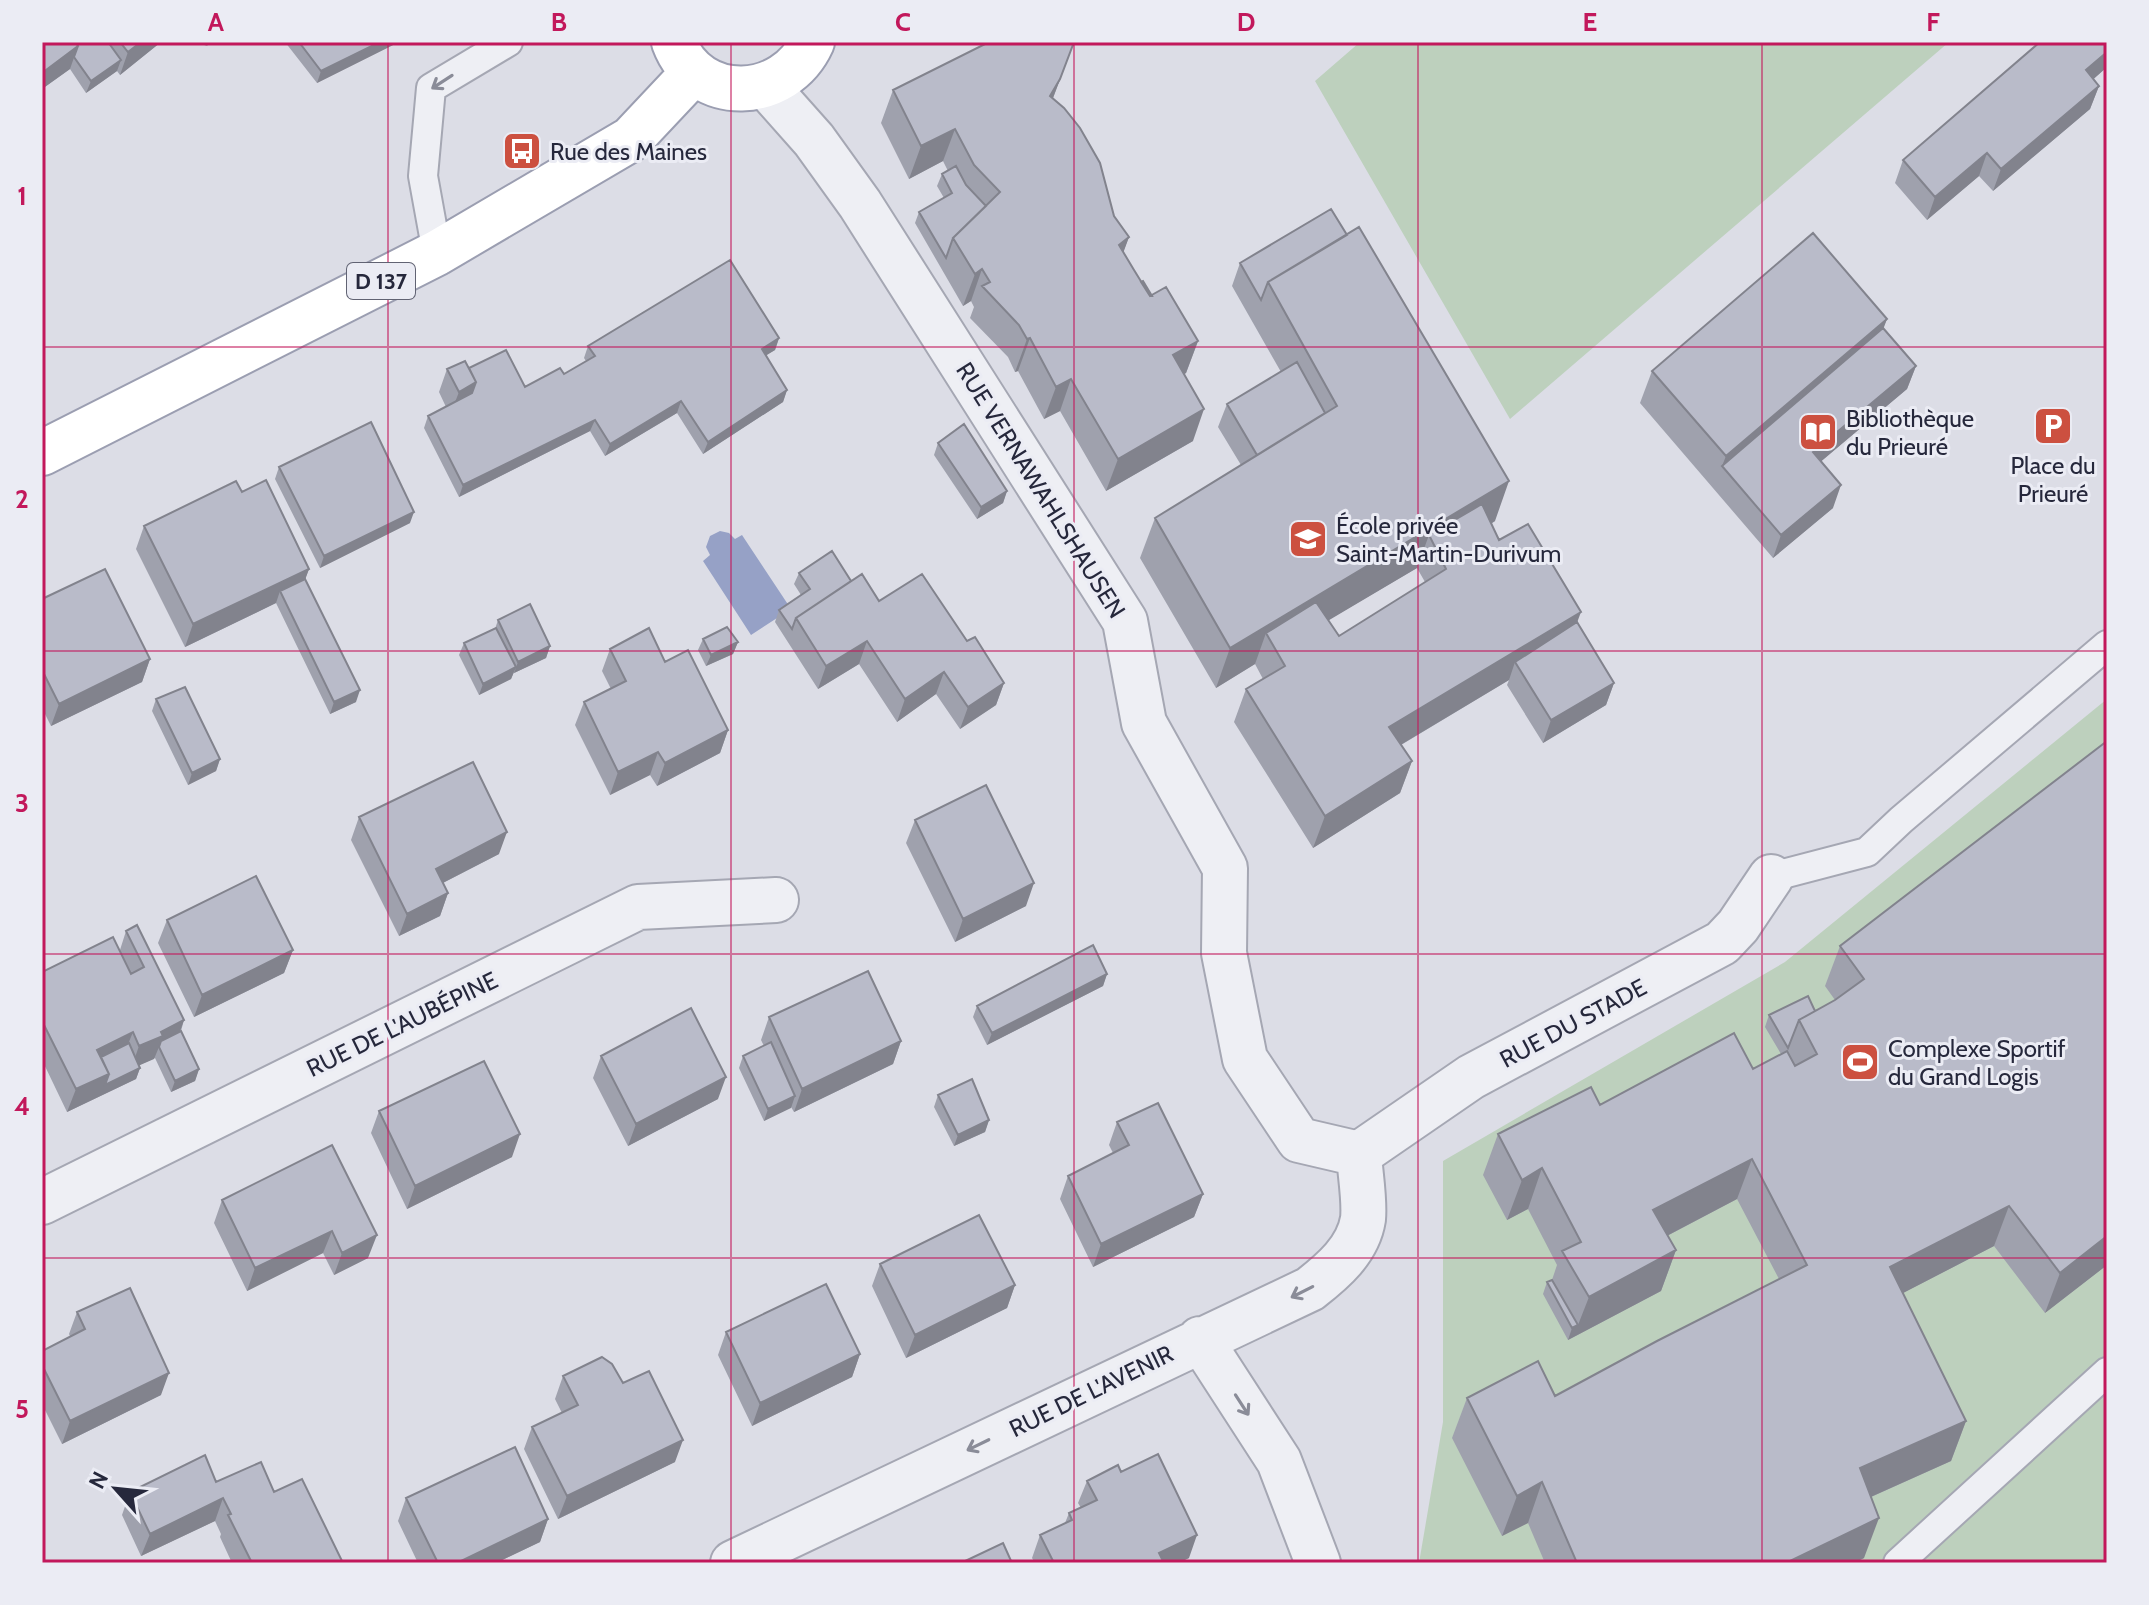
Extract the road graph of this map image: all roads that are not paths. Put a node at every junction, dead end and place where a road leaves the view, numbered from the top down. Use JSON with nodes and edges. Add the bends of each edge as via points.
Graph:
{"nodes":[{"id":1,"x":508,"y":42,"type":"edge"},
{"id":2,"x":812,"y":42,"type":"edge"},
{"id":3,"x":684,"y":57,"type":"edge"},
{"id":4,"x":766,"y":86,"type":"junction"},
{"id":5,"x":437,"y":253,"type":"junction"},
{"id":6,"x":42,"y":453,"type":"edge"},
{"id":7,"x":2107,"y":645,"type":"edge"},
{"id":8,"x":1771,"y":877,"type":"joint"},
{"id":9,"x":776,"y":900,"type":"dead end"},
{"id":10,"x":1359,"y":1154,"type":"junction"},
{"id":11,"x":42,"y":1202,"type":"edge"},
{"id":12,"x":1200,"y":1339,"type":"junction"},
{"id":13,"x":2107,"y":1372,"type":"edge"},
{"id":14,"x":733,"y":1563,"type":"edge"},
{"id":15,"x":1318,"y":1563,"type":"edge"},
{"id":16,"x":1898,"y":1563,"type":"edge"}],
"edges":[{"from":1,"to":5,"type":"lane","one_way":true,"via":[[431,88],[423,176]]},
{"from":2,"to":4,"type":"main road","via":[[789,74]]},
{"from":3,"to":4,"type":"main road","via":[[716,84]]},
{"from":3,"to":5,"type":"main road","number":"D 137","via":[[631,139]]},
{"from":4,"to":10,"type":"street","name":"RUE VERNAWAHLSHAUSEN","via":[[860,204],[1125,621],[1144,723],[1225,868],[1224,953],[1245,1059],[1299,1140]]},
{"from":5,"to":6,"type":"main road","number":"D 137"},
{"from":7,"to":8,"type":"lane","via":[[1867,852]]},
{"from":8,"to":10,"type":"street","name":"RUE DU STADE","via":[[1722,943],[1471,1077]]},
{"from":9,"to":11,"type":"street","name":"RUE DE L'AUBÉPINE","via":[[638,907]]},
{"from":10,"to":12,"type":"street","name":"RUE DE L'AVENIR","one_way":true,"via":[[1363,1218],[1357,1239],[1338,1268],[1310,1289]]},
{"from":12,"to":14,"type":"street","name":"RUE DE L'AVENIR","one_way":true},
{"from":12,"to":15,"type":"street","one_way":true,"via":[[1279,1461]]},
{"from":13,"to":16,"type":"lane"}]}
